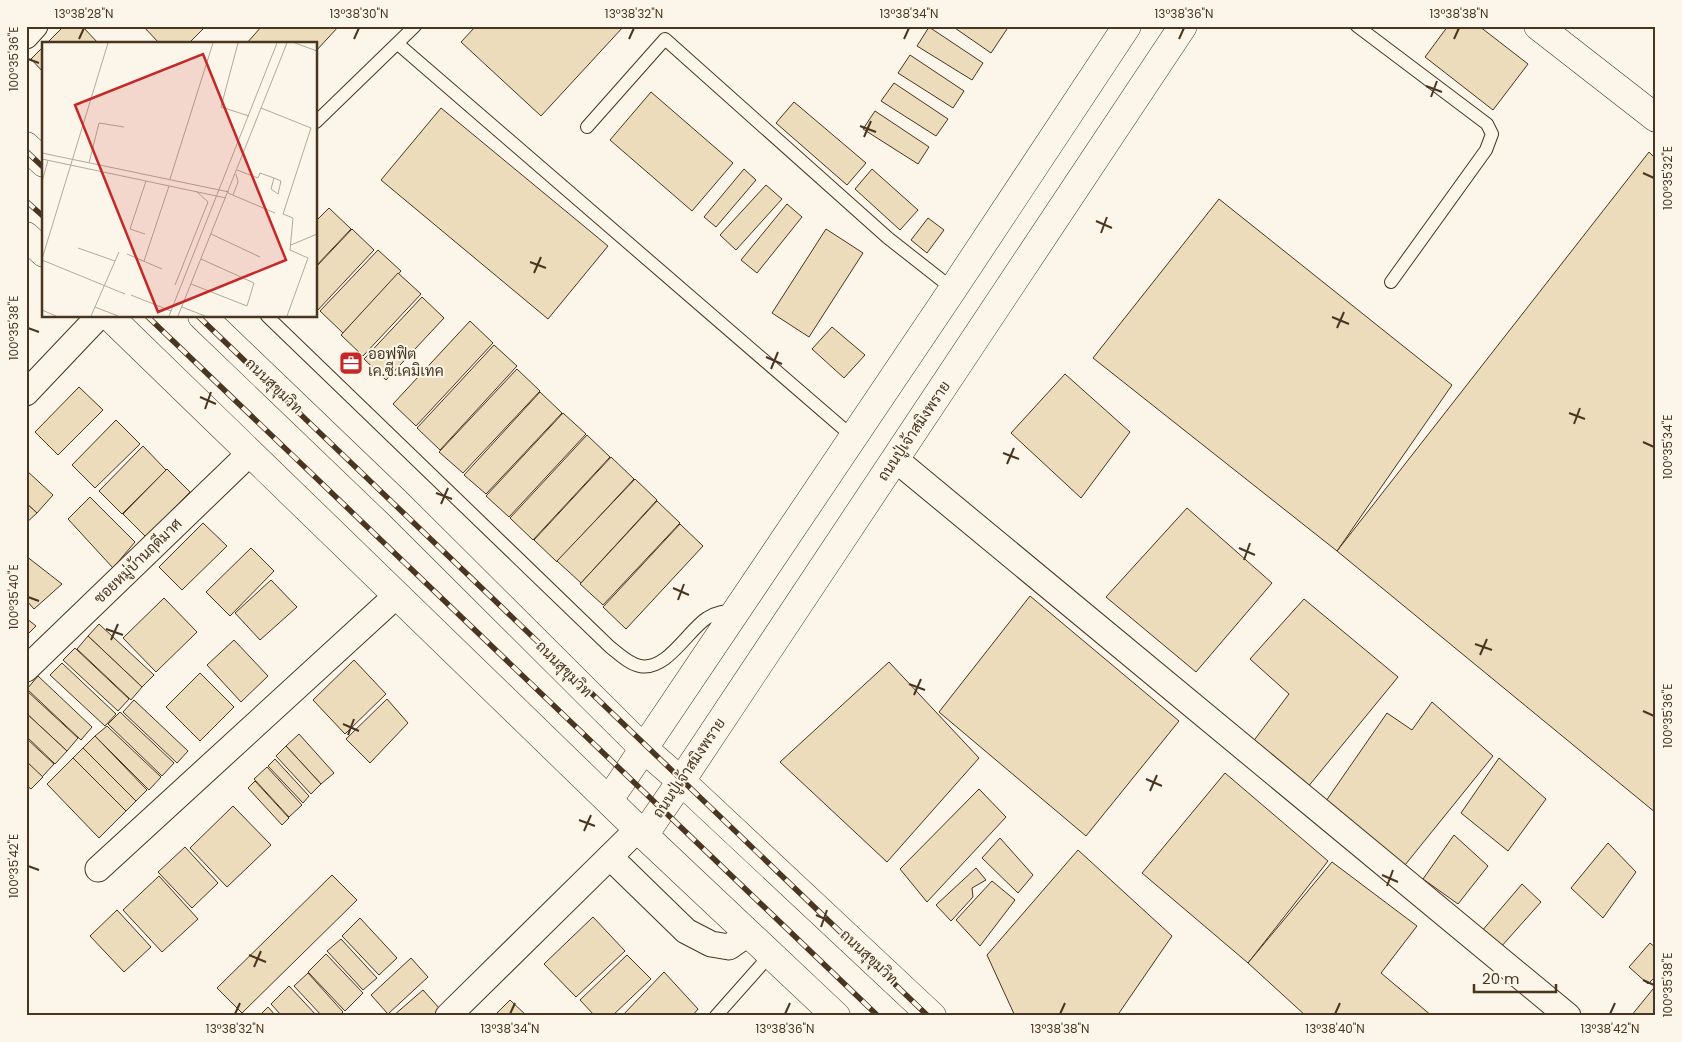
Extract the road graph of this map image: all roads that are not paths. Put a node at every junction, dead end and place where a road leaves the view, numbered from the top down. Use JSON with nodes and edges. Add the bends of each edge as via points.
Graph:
{"nodes":[{"id":1,"x":35,"y":26,"type":"edge"},
{"id":2,"x":415,"y":26,"type":"edge"},
{"id":3,"x":1127,"y":26,"type":"edge"},
{"id":4,"x":1183,"y":26,"type":"edge"},
{"id":5,"x":1356,"y":26,"type":"edge"},
{"id":6,"x":1538,"y":26,"type":"edge"},
{"id":7,"x":26,"y":36,"type":"edge"},
{"id":8,"x":398,"y":44,"type":"junction"},
{"id":9,"x":1656,"y":118,"type":"edge"},
{"id":10,"x":318,"y":120,"type":"edge"},
{"id":11,"x":587,"y":127,"type":"dead end"},
{"id":12,"x":26,"y":146,"type":"edge"},
{"id":13,"x":42,"y":161,"type":"edge"},
{"id":14,"x":26,"y":236,"type":"edge"},
{"id":15,"x":42,"y":251,"type":"edge"},
{"id":16,"x":1391,"y":282,"type":"dead end"},
{"id":17,"x":953,"y":289,"type":"junction"},
{"id":18,"x":97,"y":318,"type":"edge"},
{"id":19,"x":111,"y":318,"type":"edge"},
{"id":20,"x":204,"y":318,"type":"edge"},
{"id":21,"x":268,"y":318,"type":"edge"},
{"id":22,"x":26,"y":394,"type":"edge"},
{"id":23,"x":853,"y":437,"type":"junction"},
{"id":24,"x":250,"y":452,"type":"junction"},
{"id":25,"x":895,"y":459,"type":"junction"},
{"id":26,"x":396,"y":594,"type":"junction"},
{"id":27,"x":736,"y":610,"type":"junction"},
{"id":28,"x":26,"y":669,"type":"edge"},
{"id":29,"x":643,"y":748,"type":"junction"},
{"id":30,"x":681,"y":781,"type":"junction"},
{"id":31,"x":609,"y":800,"type":"junction"},
{"id":32,"x":641,"y":832,"type":"junction"},
{"id":33,"x":610,"y":857,"type":"junction"},
{"id":34,"x":98,"y":869,"type":"dead end"},
{"id":35,"x":749,"y":933,"type":"junction"},
{"id":36,"x":770,"y":954,"type":"junction"},
{"id":37,"x":448,"y":1016,"type":"edge"},
{"id":38,"x":716,"y":1016,"type":"edge"},
{"id":39,"x":836,"y":1016,"type":"edge"},
{"id":40,"x":932,"y":1016,"type":"edge"},
{"id":41,"x":1568,"y":1016,"type":"edge"}],
"edges":[{"from":1,"to":7,"type":"street"},
{"from":2,"to":8,"type":"lane"},
{"from":3,"to":17,"type":"main road"},
{"from":4,"to":25,"type":"main road","name":"ถนนปู่เจ้าสมิงพราย"},
{"from":5,"to":16,"type":"lane","via":[[1487,124],[1492,134],[1486,150]]},
{"from":6,"to":9,"type":"main road"},
{"from":8,"to":10,"type":"lane"},
{"from":8,"to":23,"type":"lane"},
{"from":11,"to":17,"type":"lane","via":[[665,39],[888,238]]},
{"from":12,"to":13,"type":"main road"},
{"from":14,"to":15,"type":"main road"},
{"from":17,"to":23,"type":"main road"},
{"from":18,"to":22,"type":"street"},
{"from":19,"to":24,"type":"main road"},
{"from":20,"to":29,"type":"main road","name":"ถนนสุขุมวิท","via":[[397,503]]},
{"from":21,"to":27,"type":"lane","via":[[603,641],[628,660],[640,666],[655,664],[676,649],[706,618]]},
{"from":23,"to":27,"type":"main road"},
{"from":24,"to":26,"type":"main road"},
{"from":24,"to":28,"type":"street","name":"ซอยหมู่บ้านฤดีมาศ"},
{"from":25,"to":30,"type":"main road","name":"ถนนปู่เจ้าสมิงพราย"},
{"from":25,"to":41,"type":"street"},
{"from":26,"to":31,"type":"main road"},
{"from":26,"to":34,"type":"street"},
{"from":27,"to":29,"type":"main road"},
{"from":29,"to":30,"type":"main road","name":"ถนนสุขุมวิท"},
{"from":29,"to":31,"type":"main road"},
{"from":30,"to":32,"type":"main road","name":"ถนนปู่เจ้าสมิงพราย"},
{"from":30,"to":40,"type":"main road","name":"ถนนสุขุมวิท"},
{"from":31,"to":32,"type":"main road"},
{"from":32,"to":33,"type":"street"},
{"from":32,"to":35,"type":"main road"},
{"from":33,"to":35,"type":"street","via":[[686,931],[711,944],[729,947]]},
{"from":33,"to":37,"type":"street"},
{"from":35,"to":36,"type":"main road"},
{"from":36,"to":38,"type":"lane"},
{"from":36,"to":39,"type":"main road"}]}
